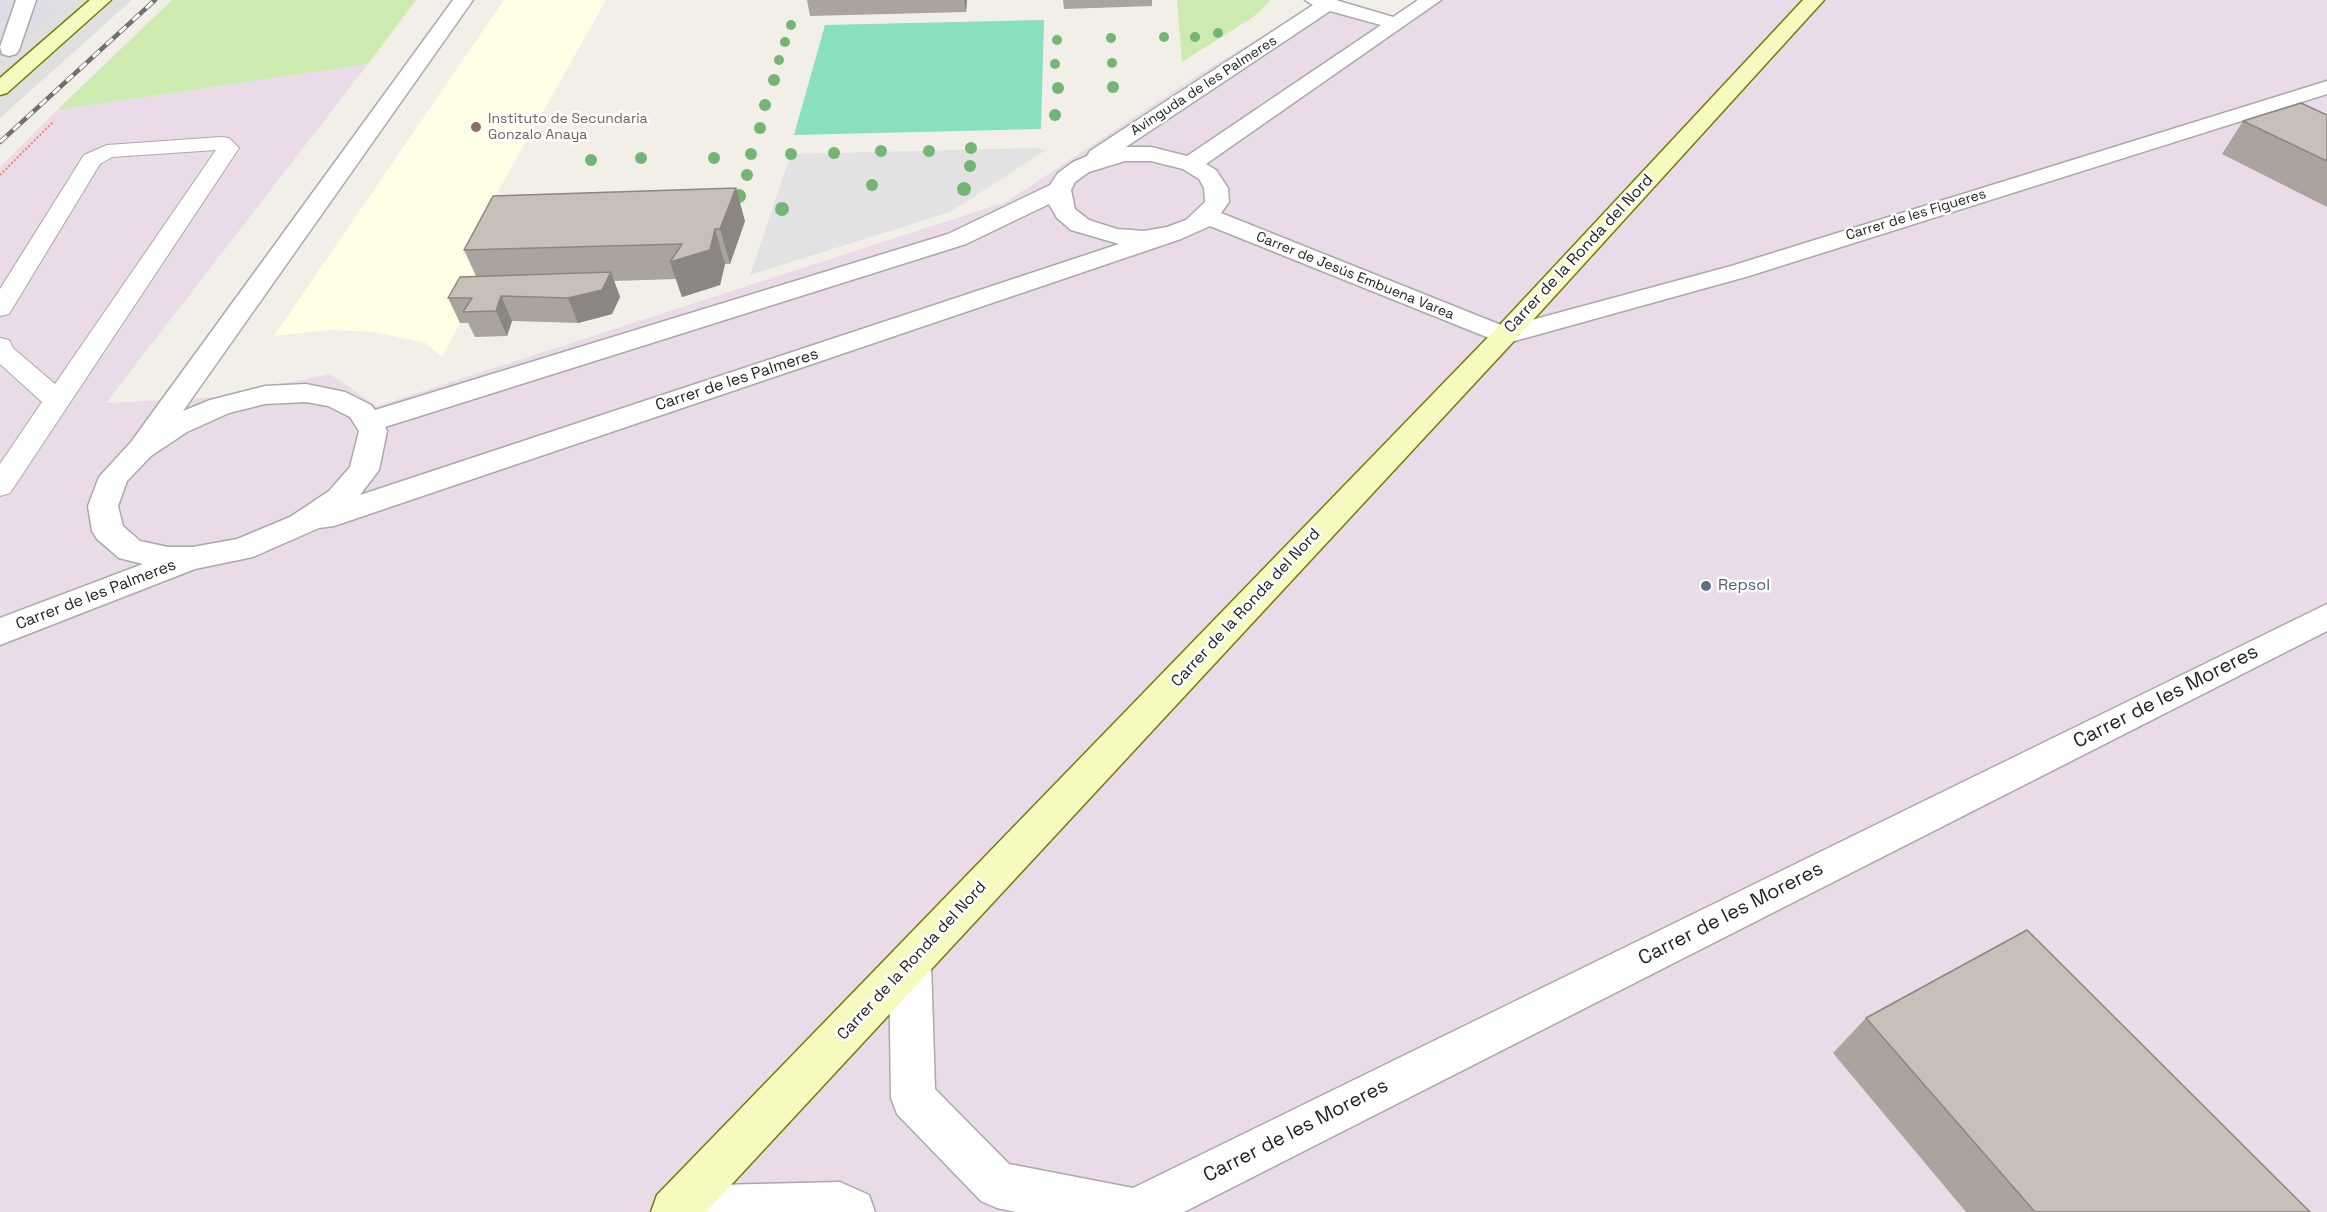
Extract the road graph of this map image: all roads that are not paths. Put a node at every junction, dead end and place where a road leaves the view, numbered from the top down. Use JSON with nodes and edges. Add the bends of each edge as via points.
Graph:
{"nodes":[{"id":1,"x":26,"y":0,"type":"edge"},
{"id":2,"x":101,"y":0,"type":"edge"},
{"id":3,"x":463,"y":0,"type":"edge"},
{"id":4,"x":1431,"y":0,"type":"edge"},
{"id":5,"x":1814,"y":0,"type":"edge"},
{"id":6,"x":1321,"y":2,"type":"edge"},
{"id":7,"x":1397,"y":24,"type":"junction"},
{"id":8,"x":9,"y":50,"type":"dead end"},
{"id":9,"x":2327,"y":87,"type":"edge"},
{"id":10,"x":0,"y":89,"type":"edge"},
{"id":11,"x":1191,"y":164,"type":"junction"},
{"id":12,"x":1081,"y":167,"type":"junction"},
{"id":13,"x":1059,"y":190,"type":"junction"},
{"id":14,"x":1207,"y":216,"type":"junction"},
{"id":15,"x":1172,"y":234,"type":"junction"},
{"id":16,"x":0,"y":309,"type":"edge"},
{"id":17,"x":1504,"y":336,"type":"junction"},
{"id":18,"x":0,"y":346,"type":"edge"},
{"id":19,"x":56,"y":400,"type":"junction"},
{"id":20,"x":368,"y":422,"type":"junction"},
{"id":21,"x":141,"y":449,"type":"junction"},
{"id":22,"x":0,"y":486,"type":"edge"},
{"id":23,"x":302,"y":525,"type":"junction"},
{"id":24,"x":193,"y":558,"type":"junction"},
{"id":25,"x":2327,"y":616,"type":"edge"},
{"id":26,"x":0,"y":632,"type":"edge"},
{"id":27,"x":910,"y":963,"type":"junction"},
{"id":28,"x":676,"y":1210,"type":"edge"},
{"id":29,"x":852,"y":1212,"type":"edge"},
{"id":30,"x":1135,"y":1212,"type":"edge"}],
"edges":[{"from":1,"to":8,"type":"street"},
{"from":2,"to":10,"type":"street"},
{"from":3,"to":21,"type":"street"},
{"from":4,"to":7,"type":"street"},
{"from":5,"to":17,"type":"street","name":"Carrer de la Ronda del Nord"},
{"from":6,"to":7,"type":"street"},
{"from":6,"to":12,"type":"street","name":"Avinguda de les Palmeres"},
{"from":7,"to":11,"type":"street"},
{"from":9,"to":17,"type":"street","name":"Carrer de les Figueres","via":[[1740,270]]},
{"from":11,"to":12,"type":"street","via":[[1151,154],[1125,154]]},
{"from":11,"to":14,"type":"street","via":[[1208,175],[1216,188],[1217,202]]},
{"from":12,"to":13,"type":"street","via":[[1066,178]]},
{"from":13,"to":15,"type":"street","via":[[1060,205],[1080,225],[1115,236],[1144,238]]},
{"from":13,"to":20,"type":"street","via":[[957,239]]},
{"from":14,"to":15,"type":"street"},
{"from":14,"to":17,"type":"street","name":"Carrer de Jesús Embuena Varea"},
{"from":15,"to":23,"type":"street","name":"Carrer de les Palmeres"},
{"from":16,"to":19,"type":"lane","via":[[92,160],[106,152],[221,143],[228,148]]},
{"from":17,"to":27,"type":"street","name":"Carrer de la Ronda del Nord"},
{"from":18,"to":19,"type":"lane"},
{"from":19,"to":22,"type":"lane"},
{"from":20,"to":21,"type":"street","via":[[361,411],[335,398],[306,393],[265,395],[220,406],[177,425]]},
{"from":20,"to":23,"type":"street","via":[[373,431],[364,470],[340,498]]},
{"from":21,"to":24,"type":"street","via":[[114,477],[103,506],[108,531],[130,550],[168,558]]},
{"from":23,"to":24,"type":"street","via":[[242,549]]},
{"from":24,"to":26,"type":"street","name":"Carrer de les Palmeres"},
{"from":25,"to":30,"type":"street","name":"Carrer de les Moreres"},
{"from":27,"to":28,"type":"street","name":"Carrer de la Ronda del Nord"},
{"from":27,"to":30,"type":"street","via":[[913,1098],[997,1185]]},
{"from":28,"to":29,"type":"street","via":[[840,1205]]}]}
